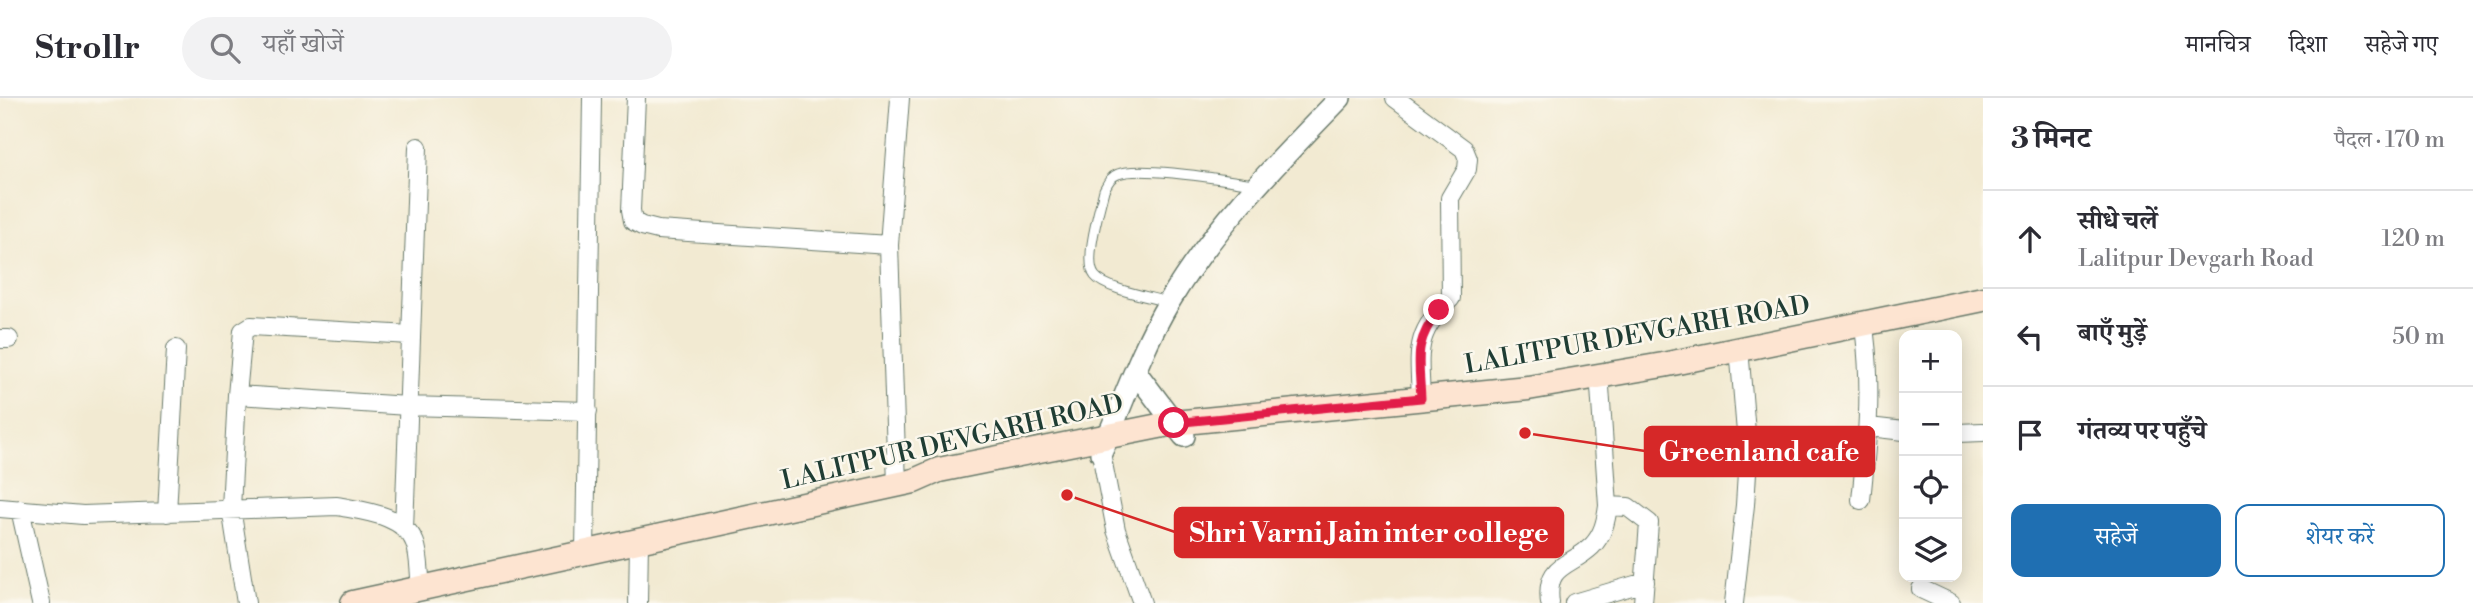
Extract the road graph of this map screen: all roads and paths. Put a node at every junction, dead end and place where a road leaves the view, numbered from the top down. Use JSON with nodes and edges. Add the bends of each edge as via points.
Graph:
{"nodes":[{"id":1,"x":592,"y":98,"type":"edge"},
{"id":2,"x":636,"y":98,"type":"edge"},
{"id":3,"x":900,"y":98,"type":"edge"},
{"id":4,"x":1340,"y":98,"type":"edge"},
{"id":5,"x":1395,"y":98,"type":"edge"},
{"id":6,"x":418,"y":147,"type":"dead end"},
{"id":7,"x":1256,"y":184,"type":"junction"},
{"id":8,"x":889,"y":245,"type":"junction"},
{"id":9,"x":1983,"y":299,"type":"edge"},
{"id":10,"x":1168,"y":302,"type":"junction"},
{"id":11,"x":1983,"y":311,"type":"edge"},
{"id":12,"x":411,"y":335,"type":"junction"},
{"id":13,"x":1865,"y":335,"type":"junction"},
{"id":14,"x":176,"y":349,"type":"dead end"},
{"id":15,"x":1740,"y":360,"type":"junction"},
{"id":16,"x":1135,"y":371,"type":"junction"},
{"id":17,"x":1600,"y":387,"type":"junction"},
{"id":18,"x":237,"y":395,"type":"junction"},
{"id":19,"x":1421,"y":398,"type":"junction"},
{"id":20,"x":408,"y":406,"type":"junction"},
{"id":21,"x":588,"y":411,"type":"junction"},
{"id":22,"x":1869,"y":427,"type":"junction"},
{"id":23,"x":1179,"y":429,"type":"junction"},
{"id":24,"x":1899,"y":430,"type":"edge"},
{"id":25,"x":1983,"y":432,"type":"edge"},
{"id":26,"x":1962,"y":433,"type":"edge"},
{"id":27,"x":1104,"y":444,"type":"junction"},
{"id":28,"x":906,"y":483,"type":"junction"},
{"id":29,"x":1861,"y":500,"type":"dead end"},
{"id":30,"x":1608,"y":506,"type":"junction"},
{"id":31,"x":0,"y":508,"type":"edge"},
{"id":32,"x":231,"y":508,"type":"junction"},
{"id":33,"x":20,"y":509,"type":"junction"},
{"id":34,"x":167,"y":513,"type":"junction"},
{"id":35,"x":404,"y":529,"type":"junction"},
{"id":36,"x":639,"y":540,"type":"junction"},
{"id":37,"x":585,"y":552,"type":"junction"},
{"id":38,"x":1645,"y":582,"type":"junction"},
{"id":39,"x":421,"y":587,"type":"junction"},
{"id":40,"x":1921,"y":589,"type":"dead end"},
{"id":41,"x":41,"y":603,"type":"edge"},
{"id":42,"x":246,"y":603,"type":"edge"},
{"id":43,"x":353,"y":603,"type":"edge"},
{"id":44,"x":638,"y":603,"type":"edge"},
{"id":45,"x":1142,"y":603,"type":"edge"},
{"id":46,"x":1550,"y":603,"type":"edge"},
{"id":47,"x":1574,"y":603,"type":"edge"},
{"id":48,"x":1643,"y":603,"type":"edge"},
{"id":49,"x":1734,"y":603,"type":"edge"},
{"id":50,"x":1951,"y":603,"type":"edge"}],
"edges":[{"from":1,"to":21,"type":"street"},
{"from":2,"to":8,"type":"street","via":[[631,210],[634,221],[642,226]]},
{"from":3,"to":8,"type":"street"},
{"from":4,"to":7,"type":"street"},
{"from":5,"to":19,"type":"street","via":[[1464,149],[1468,159],[1450,198],[1451,298],[1429,324],[1419,346]]},
{"from":6,"to":12,"type":"street"},
{"from":7,"to":10,"type":"street"},
{"from":7,"to":10,"type":"lane","via":[[1151,171],[1128,171],[1109,180],[1090,268],[1109,285]]},
{"from":8,"to":28,"type":"street"},
{"from":9,"to":19,"type":"main road","name":"LALITPUR DEVGARH ROAD","via":[[1663,365],[1528,388]]},
{"from":10,"to":16,"type":"street"},
{"from":11,"to":13,"type":"main road"},
{"from":12,"to":18,"type":"street","via":[[251,326],[241,335]]},
{"from":12,"to":20,"type":"street"},
{"from":13,"to":15,"type":"main road"},
{"from":13,"to":22,"type":"street"},
{"from":14,"to":34,"type":"street"},
{"from":15,"to":17,"type":"main road"},
{"from":15,"to":49,"type":"street","via":[[1748,457]]},
{"from":16,"to":23,"type":"street"},
{"from":16,"to":27,"type":"street"},
{"from":17,"to":23,"type":"main road","via":[[1487,404]]},
{"from":17,"to":30,"type":"street"},
{"from":18,"to":20,"type":"street"},
{"from":18,"to":32,"type":"street"},
{"from":19,"to":23,"type":"main road","name":"LALITPUR DEVGARH ROAD"},
{"from":20,"to":21,"type":"street"},
{"from":20,"to":35,"type":"street"},
{"from":21,"to":37,"type":"street"},
{"from":22,"to":24,"type":"street"},
{"from":22,"to":29,"type":"street"},
{"from":23,"to":27,"type":"main road","name":"LALITPUR DEVGARH ROAD"},
{"from":25,"to":26,"type":"street"},
{"from":27,"to":28,"type":"main road","name":"LALITPUR DEVGARH ROAD","via":[[939,470]]},
{"from":27,"to":45,"type":"street","via":[[1115,530]]},
{"from":28,"to":36,"type":"main road","name":"LALITPUR DEVGARH ROAD"},
{"from":30,"to":38,"type":"street","via":[[1628,507],[1649,523]]},
{"from":30,"to":46,"type":"street","via":[[1596,541],[1556,571],[1550,581]]},
{"from":31,"to":33,"type":"street"},
{"from":32,"to":34,"type":"street"},
{"from":32,"to":35,"type":"street","via":[[337,506],[372,512]]},
{"from":32,"to":42,"type":"street"},
{"from":33,"to":34,"type":"street","via":[[83,515]]},
{"from":33,"to":41,"type":"street"},
{"from":35,"to":39,"type":"street","via":[[415,542]]},
{"from":36,"to":37,"type":"main road","name":"LALITPUR DEVGARH ROAD"},
{"from":36,"to":44,"type":"street"},
{"from":37,"to":39,"type":"main road","name":"LALITPUR DEVGARH ROAD"},
{"from":38,"to":47,"type":"street"},
{"from":38,"to":48,"type":"street"},
{"from":39,"to":43,"type":"main road","name":"LALITPUR DEVGARH ROAD"},
{"from":40,"to":50,"type":"street"}]}
